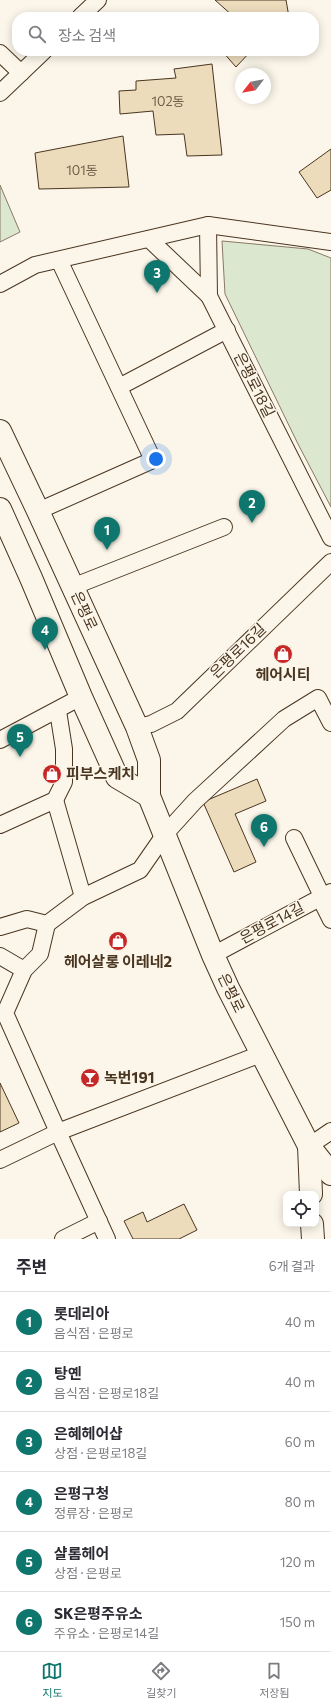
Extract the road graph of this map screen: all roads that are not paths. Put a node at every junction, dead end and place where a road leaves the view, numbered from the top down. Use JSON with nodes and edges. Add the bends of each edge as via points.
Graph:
{"nodes":[{"id":1,"x":98,"y":0,"type":"edge"},
{"id":2,"x":85,"y":12,"type":"edge"},
{"id":3,"x":0,"y":53,"type":"edge"},
{"id":4,"x":39,"y":56,"type":"edge"},
{"id":5,"x":21,"y":73,"type":"junction"},
{"id":6,"x":0,"y":93,"type":"edge"},
{"id":7,"x":208,"y":225,"type":"junction"},
{"id":8,"x":149,"y":239,"type":"junction"},
{"id":9,"x":331,"y":242,"type":"edge"},
{"id":10,"x":59,"y":260,"type":"junction"},
{"id":11,"x":0,"y":284,"type":"edge"},
{"id":12,"x":210,"y":296,"type":"junction"},
{"id":13,"x":227,"y":330,"type":"junction"},
{"id":14,"x":119,"y":387,"type":"junction"},
{"id":15,"x":0,"y":431,"type":"edge"},
{"id":16,"x":0,"y":509,"type":"edge"},
{"id":17,"x":38,"y":511,"type":"junction"},
{"id":18,"x":224,"y":527,"type":"dead end"},
{"id":19,"x":331,"y":538,"type":"edge"},
{"id":20,"x":331,"y":562,"type":"edge"},
{"id":21,"x":72,"y":587,"type":"junction"},
{"id":22,"x":81,"y":697,"type":"junction"},
{"id":23,"x":58,"y":711,"type":"junction"},
{"id":24,"x":331,"y":723,"type":"edge"},
{"id":25,"x":137,"y":727,"type":"junction"},
{"id":26,"x":0,"y":740,"type":"edge"},
{"id":27,"x":149,"y":796,"type":"junction"},
{"id":28,"x":55,"y":800,"type":"junction"},
{"id":29,"x":0,"y":825,"type":"edge"},
{"id":30,"x":165,"y":834,"type":"junction"},
{"id":31,"x":294,"y":838,"type":"dead end"},
{"id":32,"x":327,"y":894,"type":"edge"},
{"id":33,"x":84,"y":897,"type":"junction"},
{"id":34,"x":331,"y":920,"type":"edge"},
{"id":35,"x":46,"y":924,"type":"junction"},
{"id":36,"x":0,"y":927,"type":"edge"},
{"id":37,"x":213,"y":955,"type":"junction"},
{"id":38,"x":0,"y":956,"type":"edge"},
{"id":39,"x":24,"y":970,"type":"junction"},
{"id":40,"x":261,"y":1054,"type":"junction"},
{"id":41,"x":331,"y":1131,"type":"edge"},
{"id":42,"x":58,"y":1132,"type":"junction"},
{"id":43,"x":309,"y":1146,"type":"junction"},
{"id":44,"x":0,"y":1160,"type":"edge"},
{"id":45,"x":331,"y":1174,"type":"edge"},
{"id":46,"x":311,"y":1191,"type":"edge"},
{"id":47,"x":99,"y":1221,"type":"junction"},
{"id":48,"x":312,"y":1227,"type":"edge"},
{"id":49,"x":63,"y":1239,"type":"edge"},
{"id":50,"x":108,"y":1239,"type":"edge"},
{"id":51,"x":313,"y":1239,"type":"edge"}],
"edges":[{"from":1,"to":2,"type":"street"},
{"from":3,"to":5,"type":"street"},
{"from":4,"to":5,"type":"street"},
{"from":5,"to":6,"type":"street"},
{"from":7,"to":8,"type":"street"},
{"from":7,"to":9,"type":"street"},
{"from":7,"to":12,"type":"street","name":"은평로18길"},
{"from":8,"to":10,"type":"street"},
{"from":8,"to":12,"type":"street"},
{"from":10,"to":11,"type":"street","via":[[34,265]]},
{"from":10,"to":14,"type":"street"},
{"from":12,"to":13,"type":"street","name":"은평로18길"},
{"from":13,"to":14,"type":"street"},
{"from":13,"to":19,"type":"street","name":"은평로18길"},
{"from":14,"to":17,"type":"street","via":[[153,460]]},
{"from":15,"to":17,"type":"main road","name":"은평로"},
{"from":16,"to":22,"type":"main road","via":[[32,578]]},
{"from":17,"to":21,"type":"main road","name":"은평로"},
{"from":18,"to":21,"type":"street"},
{"from":20,"to":25,"type":"street","name":"은평로16길","via":[[177,711],[151,724]]},
{"from":21,"to":25,"type":"main road","name":"은평로"},
{"from":22,"to":23,"type":"street"},
{"from":22,"to":27,"type":"main road","via":[[117,776]]},
{"from":23,"to":26,"type":"street"},
{"from":23,"to":28,"type":"street","via":[[64,749],[64,782]]},
{"from":24,"to":30,"type":"street","via":[[318,698],[284,719],[195,801]]},
{"from":25,"to":27,"type":"main road","name":"은평로","via":[[149,760]]},
{"from":27,"to":30,"type":"main road","name":"은평로"},
{"from":28,"to":29,"type":"street"},
{"from":28,"to":33,"type":"street"},
{"from":30,"to":33,"type":"street","via":[[140,870]]},
{"from":30,"to":37,"type":"main road","name":"은평로"},
{"from":31,"to":32,"type":"street"},
{"from":32,"to":34,"type":"street","via":[[324,906]]},
{"from":32,"to":37,"type":"street","name":"은평로14길"},
{"from":33,"to":35,"type":"street"},
{"from":35,"to":36,"type":"street","via":[[27,919]]},
{"from":35,"to":39,"type":"street","via":[[40,954]]},
{"from":37,"to":40,"type":"main road","name":"은평로"},
{"from":38,"to":39,"type":"street"},
{"from":39,"to":42,"type":"street","via":[[6,1013]]},
{"from":40,"to":42,"type":"street"},
{"from":40,"to":43,"type":"main road","name":"은평로"},
{"from":41,"to":43,"type":"street"},
{"from":42,"to":44,"type":"street"},
{"from":42,"to":47,"type":"street"},
{"from":43,"to":45,"type":"main road","name":"은평로"},
{"from":43,"to":46,"type":"main road"},
{"from":47,"to":49,"type":"street"},
{"from":47,"to":50,"type":"street"},
{"from":48,"to":51,"type":"main road"}]}
